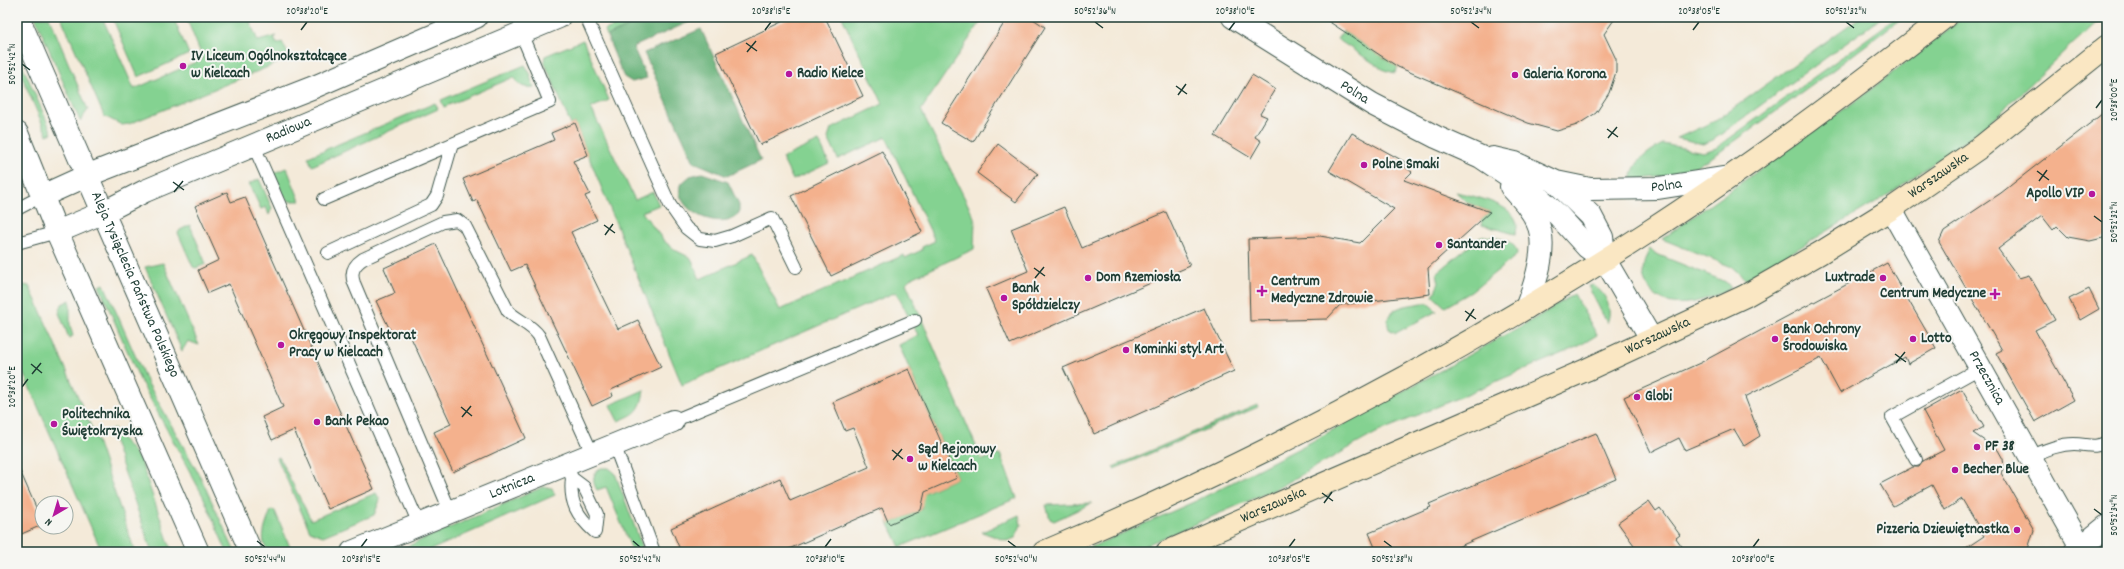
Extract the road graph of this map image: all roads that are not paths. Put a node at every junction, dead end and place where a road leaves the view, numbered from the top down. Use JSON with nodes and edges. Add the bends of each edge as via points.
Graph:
{"nodes":[{"id":1,"x":18,"y":17,"type":"edge"},
{"id":2,"x":476,"y":17,"type":"edge"},
{"id":3,"x":559,"y":17,"type":"edge"},
{"id":4,"x":586,"y":17,"type":"edge"},
{"id":5,"x":1233,"y":17,"type":"edge"},
{"id":6,"x":1944,"y":17,"type":"edge"},
{"id":7,"x":522,"y":33,"type":"junction"},
{"id":8,"x":2107,"y":46,"type":"edge"},
{"id":9,"x":17,"y":134,"type":"edge"},
{"id":10,"x":452,"y":144,"type":"junction"},
{"id":11,"x":254,"y":146,"type":"junction"},
{"id":12,"x":1481,"y":157,"type":"junction"},
{"id":13,"x":86,"y":176,"type":"junction"},
{"id":14,"x":1729,"y":177,"type":"junction"},
{"id":15,"x":1556,"y":182,"type":"junction"},
{"id":16,"x":42,"y":196,"type":"junction"},
{"id":17,"x":324,"y":199,"type":"dead end"},
{"id":18,"x":17,"y":209,"type":"edge"},
{"id":19,"x":1891,"y":209,"type":"junction"},
{"id":20,"x":102,"y":213,"type":"junction"},
{"id":21,"x":57,"y":232,"type":"junction"},
{"id":22,"x":17,"y":243,"type":"edge"},
{"id":23,"x":328,"y":253,"type":"dead end"},
{"id":24,"x":1605,"y":260,"type":"junction"},
{"id":25,"x":796,"y":267,"type":"dead end"},
{"id":26,"x":1526,"y":308,"type":"junction"},
{"id":27,"x":915,"y":320,"type":"dead end"},
{"id":28,"x":1652,"y":340,"type":"junction"},
{"id":29,"x":1980,"y":368,"type":"junction"},
{"id":30,"x":673,"y":421,"type":"joint"},
{"id":31,"x":2107,"y":442,"type":"edge"},
{"id":32,"x":614,"y":444,"type":"junction"},
{"id":33,"x":592,"y":453,"type":"junction"},
{"id":34,"x":2029,"y":457,"type":"junction"},
{"id":35,"x":1916,"y":460,"type":"dead end"},
{"id":36,"x":450,"y":511,"type":"junction"},
{"id":37,"x":418,"y":524,"type":"junction"},
{"id":38,"x":2107,"y":526,"type":"edge"},
{"id":39,"x":2078,"y":550,"type":"edge"},
{"id":40,"x":198,"y":552,"type":"edge"},
{"id":41,"x":251,"y":552,"type":"edge"},
{"id":42,"x":352,"y":552,"type":"edge"},
{"id":43,"x":654,"y":552,"type":"edge"},
{"id":44,"x":1044,"y":552,"type":"edge"},
{"id":45,"x":1167,"y":552,"type":"edge"}],
"edges":[{"from":1,"to":13,"type":"street","name":"Aleja Tysiąclecia Państwa Polskiego"},
{"from":2,"to":13,"type":"street","name":"Radiowa","via":[[314,87]]},
{"from":3,"to":7,"type":"street","name":"Radiowa"},
{"from":4,"to":25,"type":"lane","via":[[644,150],[679,220],[700,239],[715,241],[772,218]]},
{"from":5,"to":12,"type":"street","name":"Polna","via":[[1372,104]]},
{"from":6,"to":14,"type":"main road","via":[[1840,97]]},
{"from":7,"to":10,"type":"lane","via":[[550,102]]},
{"from":7,"to":11,"type":"street","name":"Radiowa"},
{"from":8,"to":19,"type":"main road","name":"Warszawska","via":[[1982,146]]},
{"from":9,"to":16,"type":"street"},
{"from":10,"to":17,"type":"lane"},
{"from":10,"to":23,"type":"lane","via":[[437,196],[431,205]]},
{"from":11,"to":20,"type":"street","name":"Radiowa","via":[[145,191]]},
{"from":11,"to":37,"type":"lane"},
{"from":12,"to":15,"type":"street","name":"Polna","via":[[1515,163]]},
{"from":12,"to":24,"type":"street","name":"Polna","via":[[1533,192],[1557,214],[1581,242]]},
{"from":12,"to":26,"type":"street","name":"Polna","via":[[1527,204],[1538,223],[1540,260]]},
{"from":13,"to":16,"type":"street","name":"Radiowa"},
{"from":13,"to":20,"type":"street","name":"Aleja Tysiąclecia Państwa Polskiego"},
{"from":14,"to":15,"type":"street","name":"Polna","via":[[1658,188],[1590,189]]},
{"from":14,"to":24,"type":"main road"},
{"from":15,"to":24,"type":"street","name":"Polna","via":[[1591,216],[1602,237]]},
{"from":16,"to":18,"type":"lane","name":"Radiowa"},
{"from":16,"to":21,"type":"street"},
{"from":19,"to":28,"type":"main road","name":"Warszawska","via":[[1745,296]]},
{"from":19,"to":29,"type":"street","name":"Przecznica"},
{"from":20,"to":21,"type":"street","name":"Radiowa"},
{"from":20,"to":41,"type":"street","name":"Aleja Tysiąclecia Państwa Polskiego"},
{"from":21,"to":22,"type":"lane","name":"Radiowa"},
{"from":21,"to":40,"type":"street"},
{"from":24,"to":26,"type":"main road"},
{"from":24,"to":28,"type":"street","name":"Polna"},
{"from":26,"to":44,"type":"main road","via":[[1424,368],[1320,424],[1169,498]]},
{"from":27,"to":30,"type":"lane"},
{"from":28,"to":45,"type":"main road","name":"Warszawska"},
{"from":29,"to":34,"type":"street","name":"Przecznica"},
{"from":29,"to":35,"type":"lane","via":[[1892,417]]},
{"from":30,"to":32,"type":"street","name":"Lotnicza"},
{"from":31,"to":34,"type":"lane","via":[[2093,447],[2061,445]]},
{"from":32,"to":33,"type":"street","name":"Lotnicza"},
{"from":32,"to":43,"type":"lane"},
{"from":33,"to":36,"type":"street","name":"Lotnicza","via":[[569,470]]},
{"from":33,"to":36,"type":"lane","via":[[539,336],[508,310],[465,226],[453,219],[443,222],[363,259],[355,266],[352,274]]},
{"from":34,"to":39,"type":"street","name":"Przecznica"},
{"from":36,"to":37,"type":"street","name":"Lotnicza"},
{"from":37,"to":42,"type":"street","name":"Lotnicza"},
{"from":38,"to":39,"type":"street"}]}
